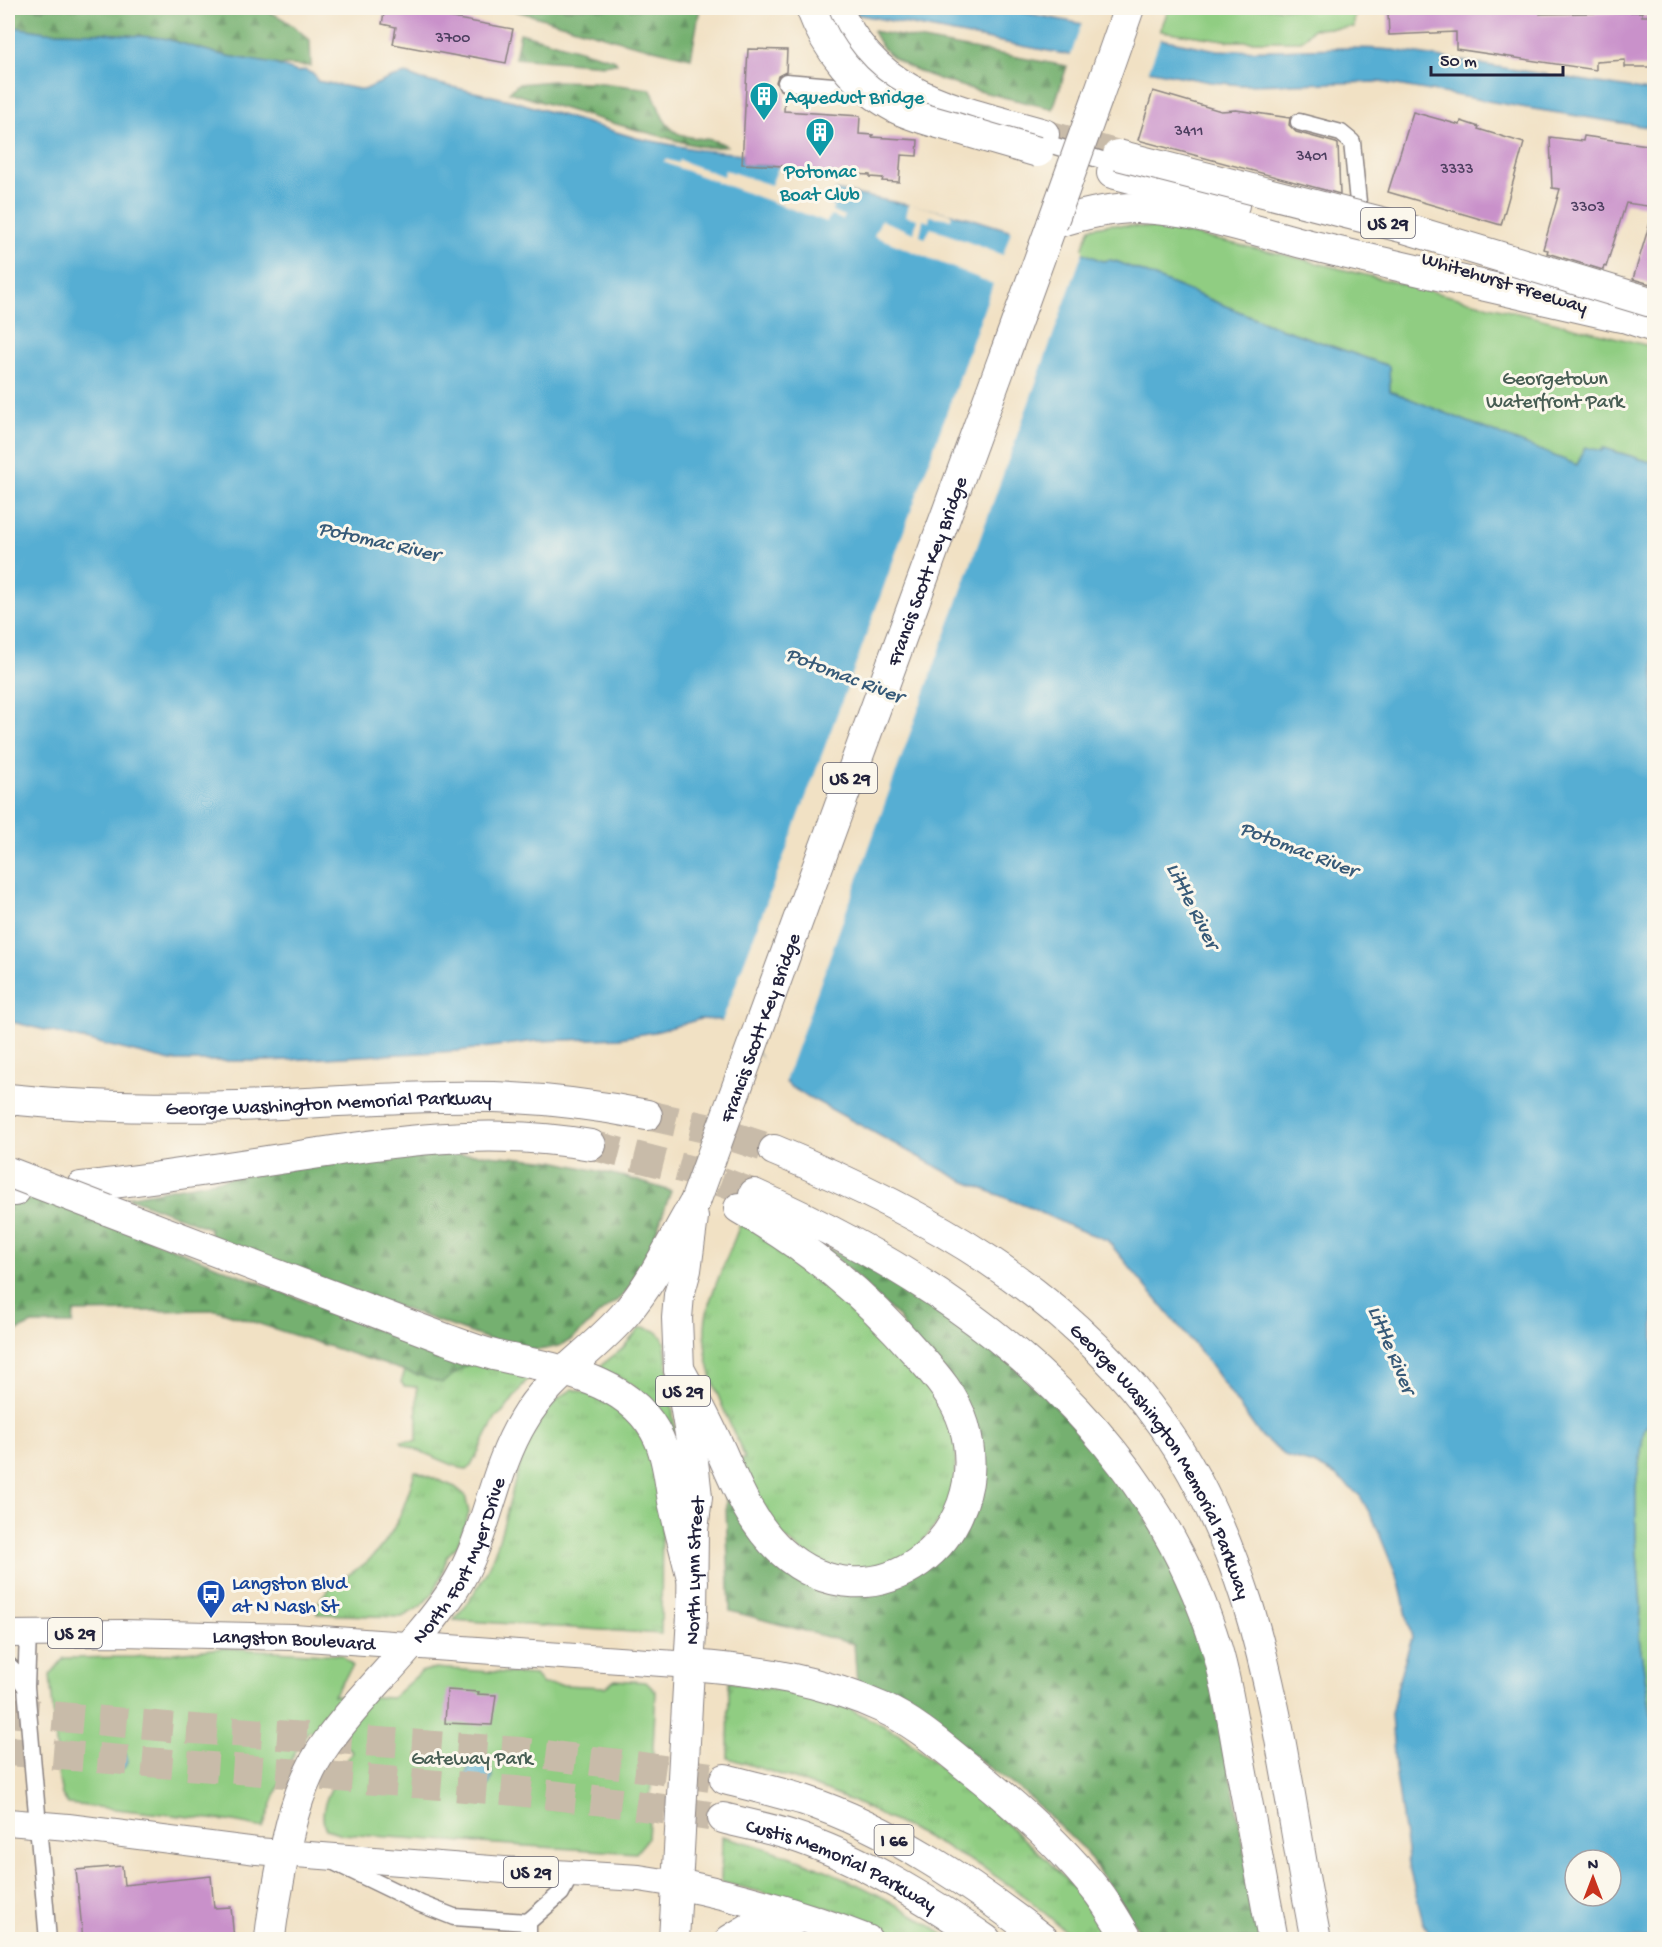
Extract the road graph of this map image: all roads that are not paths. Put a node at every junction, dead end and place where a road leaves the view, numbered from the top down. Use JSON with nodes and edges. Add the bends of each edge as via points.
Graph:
{"nodes":[{"id":1,"x":811,"y":8,"type":"edge"},
{"id":2,"x":837,"y":8,"type":"edge"},
{"id":3,"x":1129,"y":8,"type":"edge"},
{"id":4,"x":786,"y":82,"type":"dead end"},
{"id":5,"x":1299,"y":122,"type":"dead end"},
{"id":6,"x":1052,"y":224,"type":"junction"},
{"id":7,"x":1361,"y":229,"type":"junction"},
{"id":8,"x":1654,"y":303,"type":"edge"},
{"id":9,"x":1654,"y":314,"type":"edge"},
{"id":10,"x":1621,"y":317,"type":"junction"},
{"id":11,"x":1654,"y":327,"type":"edge"},
{"id":12,"x":8,"y":1099,"type":"edge"},
{"id":13,"x":647,"y":1115,"type":"tunnel mouth"},
{"id":14,"x":591,"y":1145,"type":"tunnel mouth"},
{"id":15,"x":774,"y":1150,"type":"tunnel mouth"},
{"id":16,"x":10,"y":1185,"type":"edge"},
{"id":17,"x":81,"y":1187,"type":"dead end"},
{"id":18,"x":695,"y":1202,"type":"junction"},
{"id":19,"x":680,"y":1369,"type":"junction"},
{"id":20,"x":565,"y":1372,"type":"junction"},
{"id":21,"x":693,"y":1582,"type":"junction"},
{"id":22,"x":17,"y":1634,"type":"edge"},
{"id":23,"x":410,"y":1645,"type":"junction"},
{"id":24,"x":8,"y":1665,"type":"edge"},
{"id":25,"x":690,"y":1665,"type":"junction"},
{"id":26,"x":26,"y":1687,"type":"junction"},
{"id":27,"x":725,"y":1779,"type":"tunnel mouth"},
{"id":28,"x":723,"y":1818,"type":"tunnel mouth"},
{"id":29,"x":1294,"y":1819,"type":"junction"},
{"id":30,"x":8,"y":1822,"type":"edge"},
{"id":31,"x":37,"y":1825,"type":"junction"},
{"id":32,"x":284,"y":1852,"type":"junction"},
{"id":33,"x":324,"y":1856,"type":"junction"},
{"id":34,"x":571,"y":1874,"type":"junction"},
{"id":35,"x":677,"y":1884,"type":"junction"},
{"id":36,"x":808,"y":1920,"type":"junction"},
{"id":37,"x":528,"y":1922,"type":"junction"},
{"id":38,"x":48,"y":1940,"type":"edge"},
{"id":39,"x":270,"y":1940,"type":"edge"},
{"id":40,"x":528,"y":1940,"type":"edge"},
{"id":41,"x":674,"y":1940,"type":"edge"},
{"id":42,"x":730,"y":1940,"type":"edge"},
{"id":43,"x":867,"y":1940,"type":"edge"},
{"id":44,"x":986,"y":1940,"type":"edge"},
{"id":45,"x":1044,"y":1940,"type":"edge"},
{"id":46,"x":1128,"y":1940,"type":"edge"},
{"id":47,"x":1273,"y":1940,"type":"edge"},
{"id":48,"x":1316,"y":1940,"type":"edge"},
{"id":49,"x":1332,"y":1940,"type":"edge"}],
"edges":[{"from":1,"to":2,"type":"highway","bridge":true,"via":[[828,45],[849,72],[895,107],[928,120],[1041,143],[906,89],[867,56]]},
{"from":3,"to":6,"type":"highway","name":"Francis Scott Key Bridge","number":"US 29","bridge":true},
{"from":4,"to":7,"type":"street","via":[[890,97],[1126,167]]},
{"from":5,"to":7,"type":"street","via":[[1341,133],[1352,142]]},
{"from":6,"to":10,"type":"highway","number":"US 29","via":[[1121,208],[1177,212]]},
{"from":6,"to":18,"type":"highway","name":"Francis Scott Key Bridge","number":"US 29","bridge":true},
{"from":7,"to":9,"type":"street"},
{"from":8,"to":10,"type":"highway","name":"Whitehurst Freeway","number":"US 29","bridge":true,"via":[[1401,227],[1115,164]]},
{"from":10,"to":11,"type":"highway","name":"Whitehurst Freeway","number":"US 29"},
{"from":12,"to":13,"type":"highway","name":"George Washington Memorial Parkway","via":[[179,1107],[494,1097]]},
{"from":14,"to":17,"type":"highway","name":"George Washington Memorial Parkway","via":[[535,1137],[452,1136]]},
{"from":15,"to":29,"type":"highway","name":"George Washington Memorial Parkway","via":[[886,1200],[1006,1271],[1081,1332],[1151,1410],[1198,1483],[1236,1570],[1265,1669]]},
{"from":16,"to":20,"type":"highway","bridge":true,"via":[[107,1210],[446,1340]]},
{"from":18,"to":19,"type":"highway","name":"North Lynn Street","number":"US 29","via":[[679,1295]]},
{"from":18,"to":20,"type":"highway","name":"North Fort Myer Drive","number":"US 29","via":[[626,1314]]},
{"from":19,"to":21,"type":"highway","name":"North Lynn Street","number":"US 29","via":[[697,1497]]},
{"from":19,"to":47,"type":"highway","name":"George Washington Memorial Parkway","via":[[748,1510],[769,1539],[802,1567],[839,1580],[866,1582],[886,1578],[924,1559],[952,1528],[966,1491],[969,1448],[964,1423],[946,1389],[855,1288],[746,1201],[839,1235],[896,1268],[951,1303],[1050,1382],[1134,1478],[1195,1589],[1217,1648],[1231,1710]]},
{"from":20,"to":21,"type":"highway","via":[[610,1387],[650,1423],[666,1458]]},
{"from":20,"to":23,"type":"highway","name":"North Fort Myer Drive","number":"US 29","via":[[522,1422],[462,1576]]},
{"from":21,"to":25,"type":"highway","name":"North Lynn Street","number":"US 29"},
{"from":22,"to":23,"type":"main road","name":"Langston Boulevard","number":"US 29","via":[[222,1634]]},
{"from":22,"to":26,"type":"street"},
{"from":23,"to":25,"type":"main road","name":"Langston Boulevard"},
{"from":23,"to":32,"type":"highway","name":"North Fort Myer Drive","via":[[345,1719],[318,1757],[297,1804]]},
{"from":24,"to":26,"type":"street"},
{"from":25,"to":35,"type":"highway","name":"North Lynn Street","number":"US 29"},
{"from":25,"to":46,"type":"highway","via":[[808,1681],[862,1699],[906,1720],[1005,1798],[1058,1848],[1097,1891]]},
{"from":26,"to":31,"type":"street"},
{"from":27,"to":45,"type":"highway","name":"Custis Memorial Parkway","number":"I 66","via":[[806,1801],[862,1824],[974,1887]]},
{"from":28,"to":44,"type":"highway","name":"Custis Memorial Parkway","number":"I 66","via":[[790,1835],[840,1855],[946,1912]]},
{"from":29,"to":48,"type":"highway","name":"George Washington Memorial Parkway"},
{"from":29,"to":49,"type":"highway","via":[[1320,1882]]},
{"from":30,"to":31,"type":"main road","number":"US 29"},
{"from":31,"to":32,"type":"main road","number":"US 29"},
{"from":31,"to":38,"type":"street"},
{"from":32,"to":33,"type":"main road","number":"US 29"},
{"from":32,"to":39,"type":"highway","name":"North Fort Myer Drive"},
{"from":33,"to":34,"type":"main road","number":"US 29"},
{"from":33,"to":37,"type":"street","via":[[454,1917]]},
{"from":34,"to":35,"type":"main road","number":"US 29"},
{"from":34,"to":37,"type":"street","via":[[561,1893]]},
{"from":35,"to":36,"type":"highway"},
{"from":35,"to":41,"type":"highway","name":"North Lynn Street"},
{"from":36,"to":42,"type":"highway","via":[[753,1926]]},
{"from":36,"to":43,"type":"highway"},
{"from":37,"to":40,"type":"street"}]}
